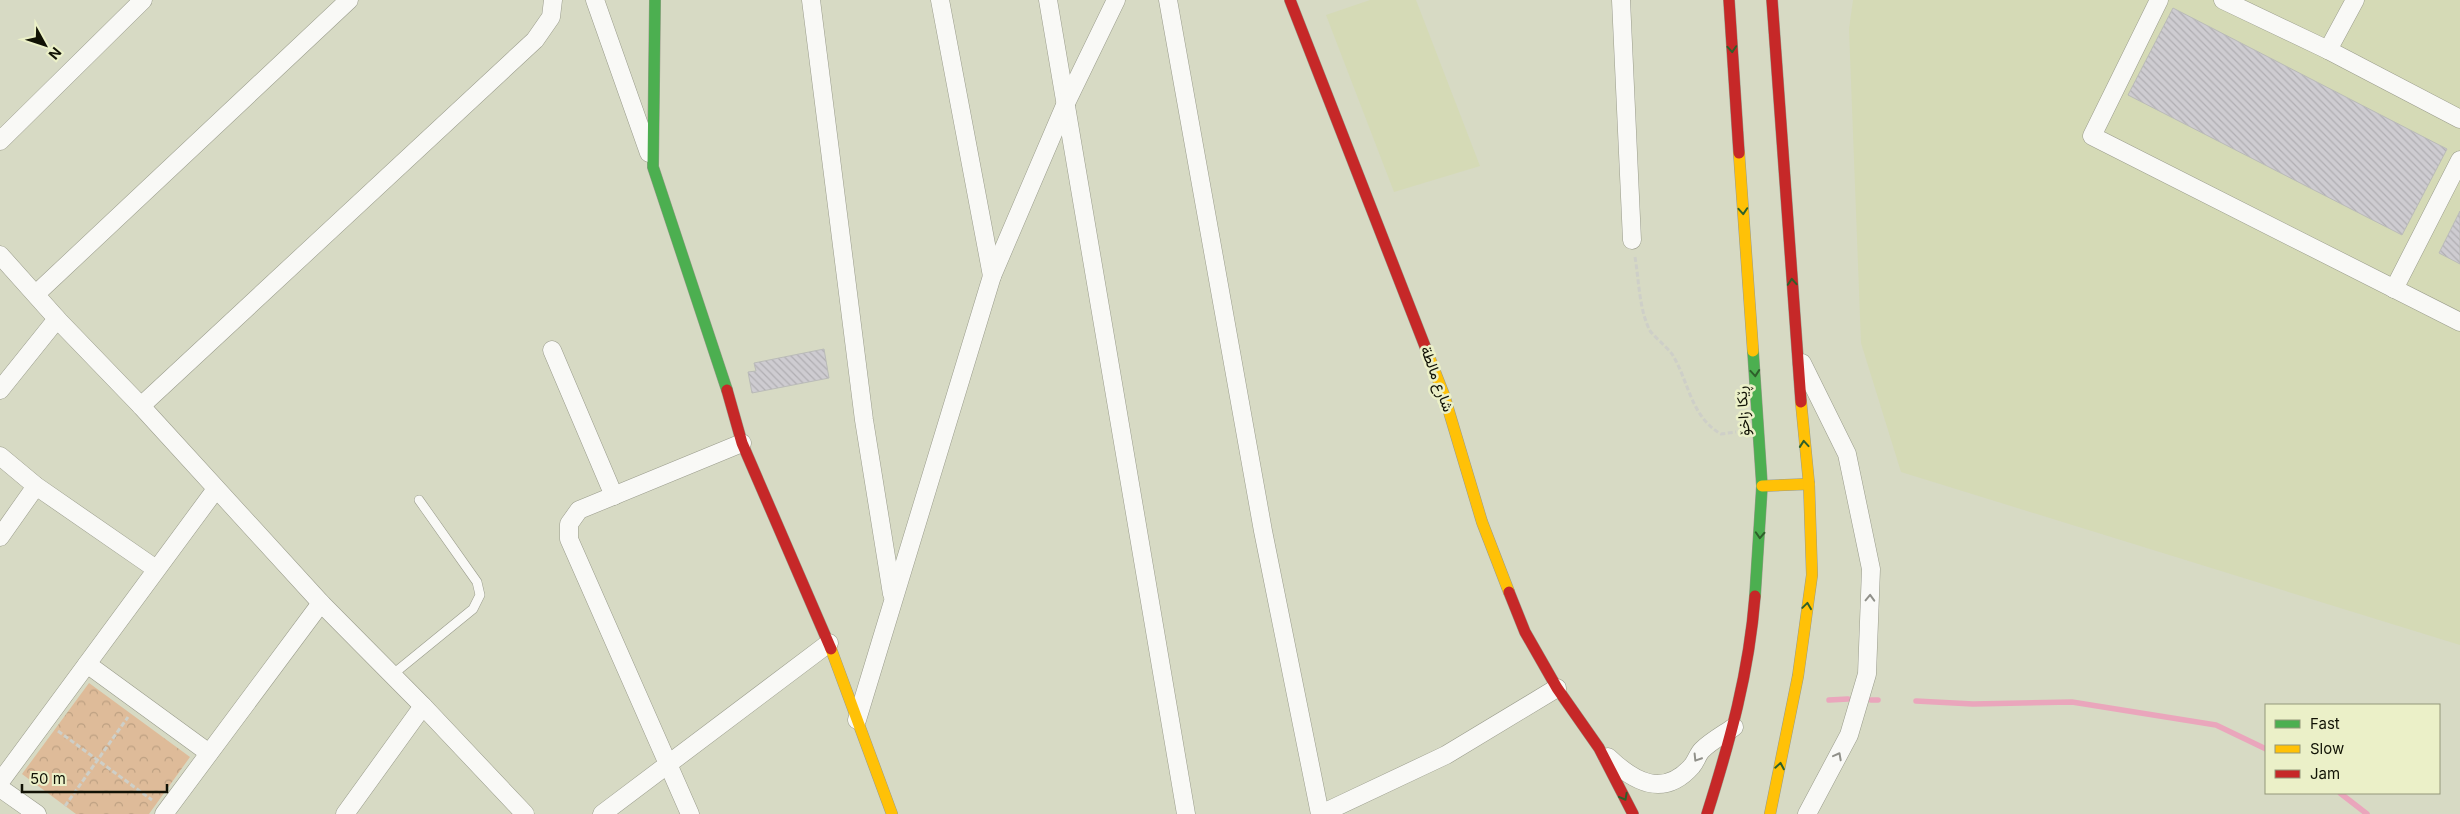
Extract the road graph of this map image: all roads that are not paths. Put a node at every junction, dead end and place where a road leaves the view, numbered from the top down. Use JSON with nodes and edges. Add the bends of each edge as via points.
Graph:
{"nodes":[{"id":1,"x":143,"y":0,"type":"edge"},
{"id":2,"x":349,"y":0,"type":"edge"},
{"id":3,"x":553,"y":0,"type":"edge"},
{"id":4,"x":595,"y":0,"type":"edge"},
{"id":5,"x":654,"y":0,"type":"edge"},
{"id":6,"x":811,"y":0,"type":"edge"},
{"id":7,"x":940,"y":0,"type":"edge"},
{"id":8,"x":1048,"y":0,"type":"edge"},
{"id":9,"x":1116,"y":0,"type":"edge"},
{"id":10,"x":1168,"y":0,"type":"edge"},
{"id":11,"x":1290,"y":0,"type":"edge"},
{"id":12,"x":1621,"y":0,"type":"edge"},
{"id":13,"x":1729,"y":0,"type":"edge"},
{"id":14,"x":1772,"y":0,"type":"edge"},
{"id":15,"x":2159,"y":0,"type":"edge"},
{"id":16,"x":2223,"y":0,"type":"edge"},
{"id":17,"x":2355,"y":0,"type":"edge"},
{"id":18,"x":2328,"y":50,"type":"junction"},
{"id":19,"x":1066,"y":103,"type":"junction"},
{"id":20,"x":2460,"y":119,"type":"edge"},
{"id":21,"x":0,"y":141,"type":"edge"},
{"id":22,"x":2460,"y":160,"type":"edge"},
{"id":23,"x":653,"y":166,"type":"junction"},
{"id":24,"x":1632,"y":240,"type":"road end"},
{"id":25,"x":0,"y":255,"type":"edge"},
{"id":26,"x":992,"y":276,"type":"junction"},
{"id":27,"x":2394,"y":289,"type":"junction"},
{"id":28,"x":36,"y":294,"type":"junction"},
{"id":29,"x":57,"y":319,"type":"junction"},
{"id":30,"x":2460,"y":322,"type":"edge"},
{"id":31,"x":552,"y":350,"type":"dead end"},
{"id":32,"x":1797,"y":354,"type":"junction"},
{"id":33,"x":0,"y":390,"type":"edge"},
{"id":34,"x":141,"y":406,"type":"junction"},
{"id":35,"x":742,"y":443,"type":"junction"},
{"id":36,"x":0,"y":456,"type":"edge"},
{"id":37,"x":1809,"y":484,"type":"junction"},
{"id":38,"x":36,"y":486,"type":"junction"},
{"id":39,"x":1762,"y":486,"type":"junction"},
{"id":40,"x":216,"y":489,"type":"junction"},
{"id":41,"x":614,"y":496,"type":"junction"},
{"id":42,"x":419,"y":500,"type":"dead end"},
{"id":43,"x":0,"y":537,"type":"edge"},
{"id":44,"x":156,"y":570,"type":"junction"},
{"id":45,"x":893,"y":598,"type":"junction"},
{"id":46,"x":321,"y":603,"type":"junction"},
{"id":47,"x":829,"y":643,"type":"junction"},
{"id":48,"x":87,"y":664,"type":"junction"},
{"id":49,"x":392,"y":675,"type":"junction"},
{"id":50,"x":1557,"y":688,"type":"junction"},
{"id":51,"x":423,"y":706,"type":"junction"},
{"id":52,"x":857,"y":720,"type":"junction"},
{"id":53,"x":1734,"y":727,"type":"junction"},
{"id":54,"x":1598,"y":748,"type":"junction"},
{"id":55,"x":209,"y":753,"type":"junction"},
{"id":56,"x":669,"y":763,"type":"junction"},
{"id":57,"x":0,"y":782,"type":"edge"},
{"id":58,"x":0,"y":788,"type":"edge"},
{"id":59,"x":165,"y":812,"type":"edge"},
{"id":60,"x":37,"y":814,"type":"edge"},
{"id":61,"x":345,"y":814,"type":"edge"},
{"id":62,"x":525,"y":814,"type":"edge"},
{"id":63,"x":602,"y":814,"type":"edge"},
{"id":64,"x":690,"y":814,"type":"edge"},
{"id":65,"x":892,"y":814,"type":"edge"},
{"id":66,"x":1186,"y":814,"type":"edge"},
{"id":67,"x":1320,"y":814,"type":"edge"},
{"id":68,"x":1633,"y":814,"type":"edge"},
{"id":69,"x":1707,"y":814,"type":"edge"},
{"id":70,"x":1770,"y":814,"type":"edge"},
{"id":71,"x":1807,"y":814,"type":"edge"}],
"edges":[{"from":1,"to":21,"type":"street"},
{"from":2,"to":28,"type":"street"},
{"from":3,"to":34,"type":"street","via":[[551,17],[535,40]]},
{"from":4,"to":23,"type":"street"},
{"from":5,"to":23,"type":"main road"},
{"from":6,"to":45,"type":"street","via":[[864,420]]},
{"from":7,"to":26,"type":"street"},
{"from":8,"to":19,"type":"street"},
{"from":9,"to":19,"type":"street"},
{"from":10,"to":67,"type":"street","via":[[1263,531]]},
{"from":11,"to":50,"type":"main road","name":"شارع مالطة","via":[[1444,395],[1482,522],[1525,632]]},
{"from":12,"to":24,"type":"street"},
{"from":13,"to":39,"type":"main road","name":"ڕێکا زاخۆ","one_way":true},
{"from":32,"to":14,"type":"main road","one_way":true},
{"from":15,"to":27,"type":"street","via":[[2092,136]]},
{"from":16,"to":18,"type":"street"},
{"from":17,"to":18,"type":"street"},
{"from":18,"to":20,"type":"street"},
{"from":19,"to":26,"type":"street"},
{"from":19,"to":66,"type":"street"},
{"from":22,"to":27,"type":"street"},
{"from":23,"to":35,"type":"main road","via":[[722,370]]},
{"from":25,"to":28,"type":"street"},
{"from":26,"to":45,"type":"street"},
{"from":27,"to":30,"type":"street"},
{"from":28,"to":29,"type":"street"},
{"from":29,"to":33,"type":"street"},
{"from":29,"to":34,"type":"street"},
{"from":31,"to":41,"type":"street"},
{"from":37,"to":32,"type":"main road","one_way":true},
{"from":71,"to":32,"type":"street","one_way":true,"via":[[1849,735],[1867,674],[1871,569],[1847,454]]},
{"from":34,"to":40,"type":"street"},
{"from":35,"to":41,"type":"street"},
{"from":35,"to":47,"type":"main road"},
{"from":36,"to":38,"type":"street"},
{"from":37,"to":39,"type":"main road"},
{"from":70,"to":37,"type":"main road","one_way":true,"via":[[1798,676],[1812,575]]},
{"from":38,"to":43,"type":"street"},
{"from":38,"to":44,"type":"street"},
{"from":39,"to":53,"type":"main road","name":"ڕێکا زاخۆ","one_way":true,"via":[[1754,600]]},
{"from":40,"to":44,"type":"street"},
{"from":40,"to":46,"type":"street"},
{"from":41,"to":56,"type":"street","via":[[579,510],[569,524],[569,539]]},
{"from":42,"to":49,"type":"lane","via":[[477,582],[480,595],[473,608]]},
{"from":44,"to":48,"type":"street"},
{"from":45,"to":52,"type":"street"},
{"from":46,"to":49,"type":"street"},
{"from":46,"to":55,"type":"street"},
{"from":47,"to":52,"type":"main road"},
{"from":47,"to":56,"type":"street"},
{"from":48,"to":55,"type":"street"},
{"from":48,"to":57,"type":"street"},
{"from":49,"to":51,"type":"street"},
{"from":50,"to":54,"type":"main road","name":"شارع مالطة"},
{"from":50,"to":67,"type":"street","via":[[1446,755]]},
{"from":51,"to":61,"type":"street"},
{"from":51,"to":62,"type":"street"},
{"from":52,"to":65,"type":"main road"},
{"from":53,"to":54,"type":"street","name":"شارع مالطة","one_way":true,"via":[[1703,749],[1692,766],[1678,778],[1656,784],[1647,784],[1630,776]]},
{"from":53,"to":69,"type":"main road","name":"ڕێکا زاخۆ"},
{"from":54,"to":68,"type":"main road","name":"شارع مالطة","one_way":true},
{"from":55,"to":59,"type":"street"},
{"from":56,"to":63,"type":"street"},
{"from":56,"to":64,"type":"street"},
{"from":58,"to":60,"type":"street"}]}
